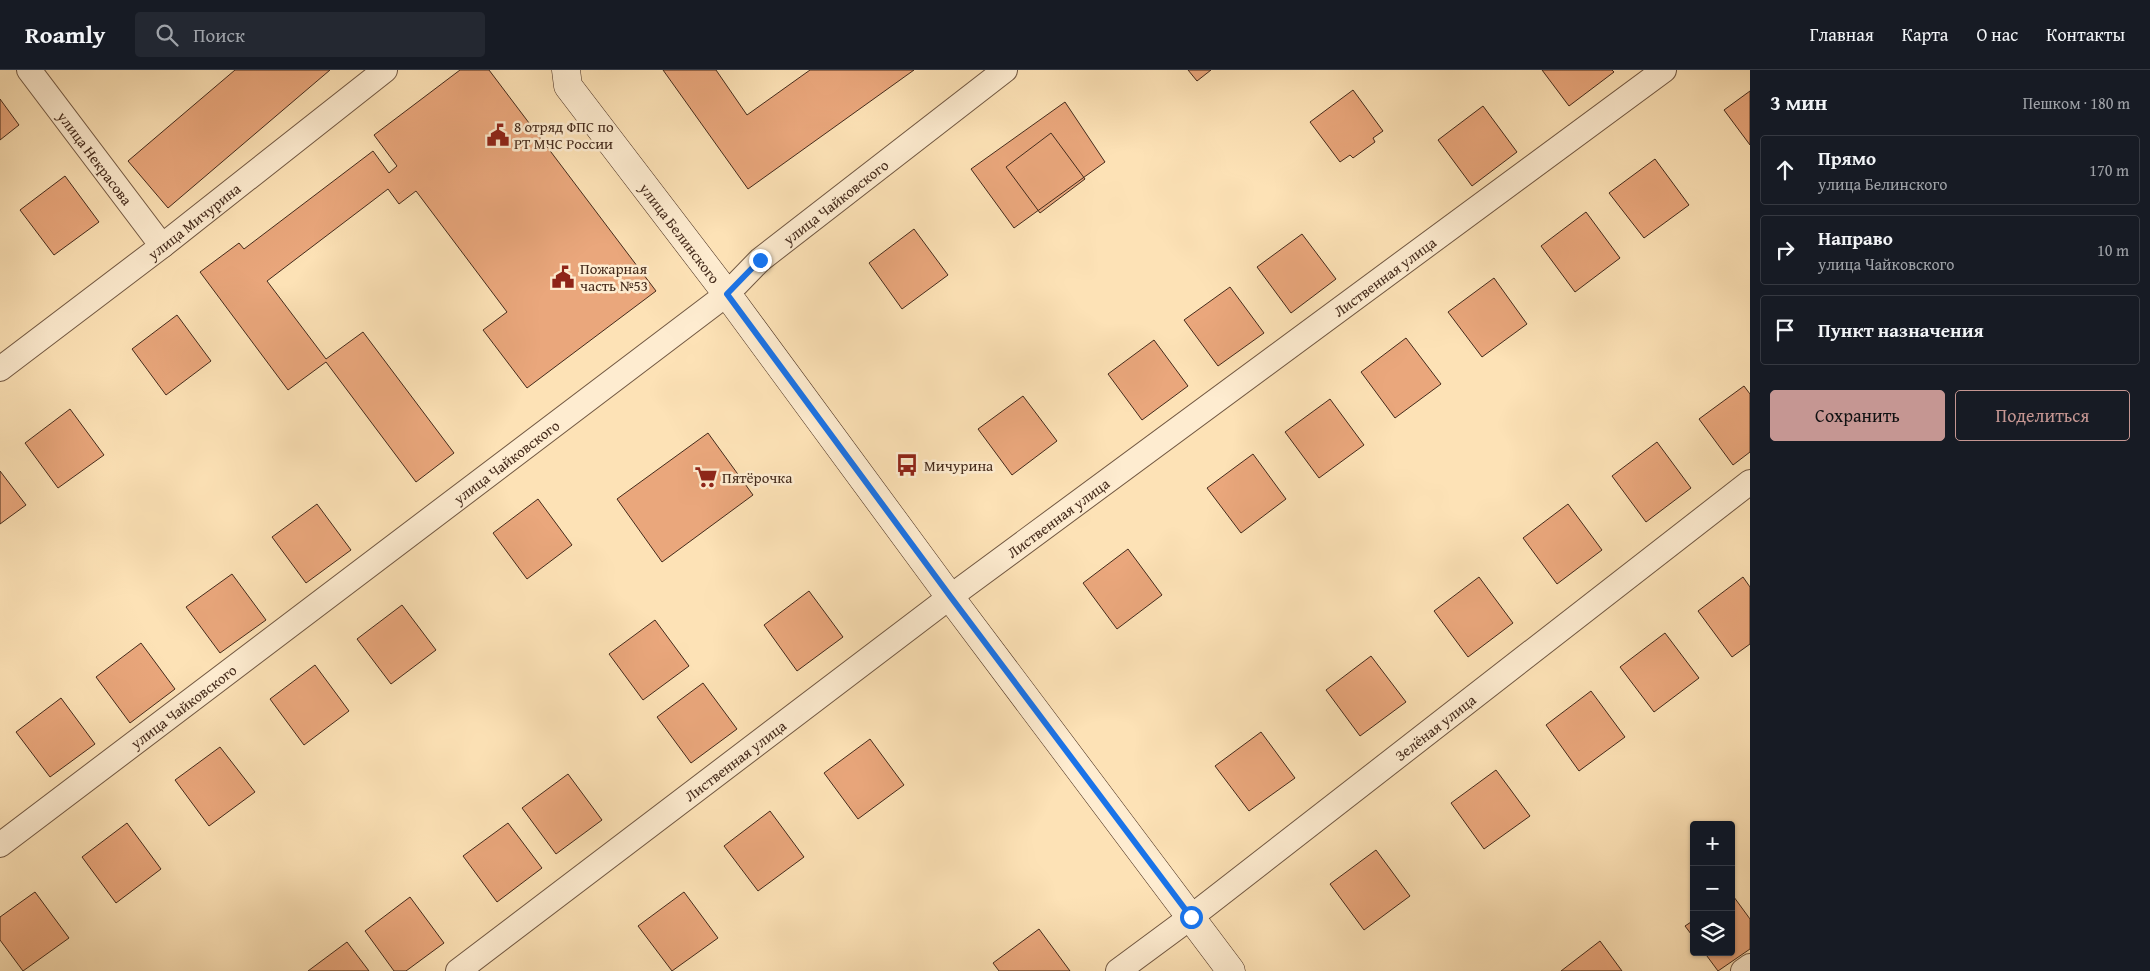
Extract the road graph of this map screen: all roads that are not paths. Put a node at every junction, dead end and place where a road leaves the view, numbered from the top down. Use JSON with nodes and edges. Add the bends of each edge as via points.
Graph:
{"nodes":[{"id":1,"x":29,"y":70,"type":"edge"},
{"id":2,"x":385,"y":70,"type":"edge"},
{"id":3,"x":566,"y":70,"type":"edge"},
{"id":4,"x":1005,"y":70,"type":"edge"},
{"id":5,"x":1664,"y":70,"type":"edge"},
{"id":6,"x":162,"y":246,"type":"junction"},
{"id":7,"x":727,"y":294,"type":"junction"},
{"id":8,"x":0,"y":369,"type":"edge"},
{"id":9,"x":1750,"y":482,"type":"edge"},
{"id":10,"x":950,"y":596,"type":"junction"},
{"id":11,"x":0,"y":845,"type":"edge"},
{"id":12,"x":1191,"y":917,"type":"junction"},
{"id":13,"x":1750,"y":966,"type":"edge"},
{"id":14,"x":458,"y":971,"type":"edge"},
{"id":15,"x":1118,"y":971,"type":"edge"},
{"id":16,"x":1231,"y":971,"type":"edge"},
{"id":17,"x":1743,"y":971,"type":"edge"}],
"edges":[{"from":1,"to":6,"type":"street","name":"улица Некрасова"},
{"from":2,"to":6,"type":"street","name":"улица Мичурина"},
{"from":3,"to":7,"type":"street","name":"улица Белинского","via":[[568,86]]},
{"from":4,"to":7,"type":"street","name":"улица Чайковского","via":[[760,260]]},
{"from":5,"to":10,"type":"street","name":"Лиственная улица"},
{"from":6,"to":8,"type":"street","name":"улица Мичурина"},
{"from":7,"to":10,"type":"street","name":"улица Белинского"},
{"from":7,"to":11,"type":"street","name":"улица Чайковского"},
{"from":9,"to":12,"type":"street","name":"Зелёная улица"},
{"from":10,"to":12,"type":"street","name":"улица Белинского"},
{"from":10,"to":14,"type":"street","name":"Лиственная улица"},
{"from":12,"to":15,"type":"street","name":"Зелёная улица"},
{"from":12,"to":16,"type":"street","name":"улица Белинского"},
{"from":13,"to":17,"type":"street"}]}
